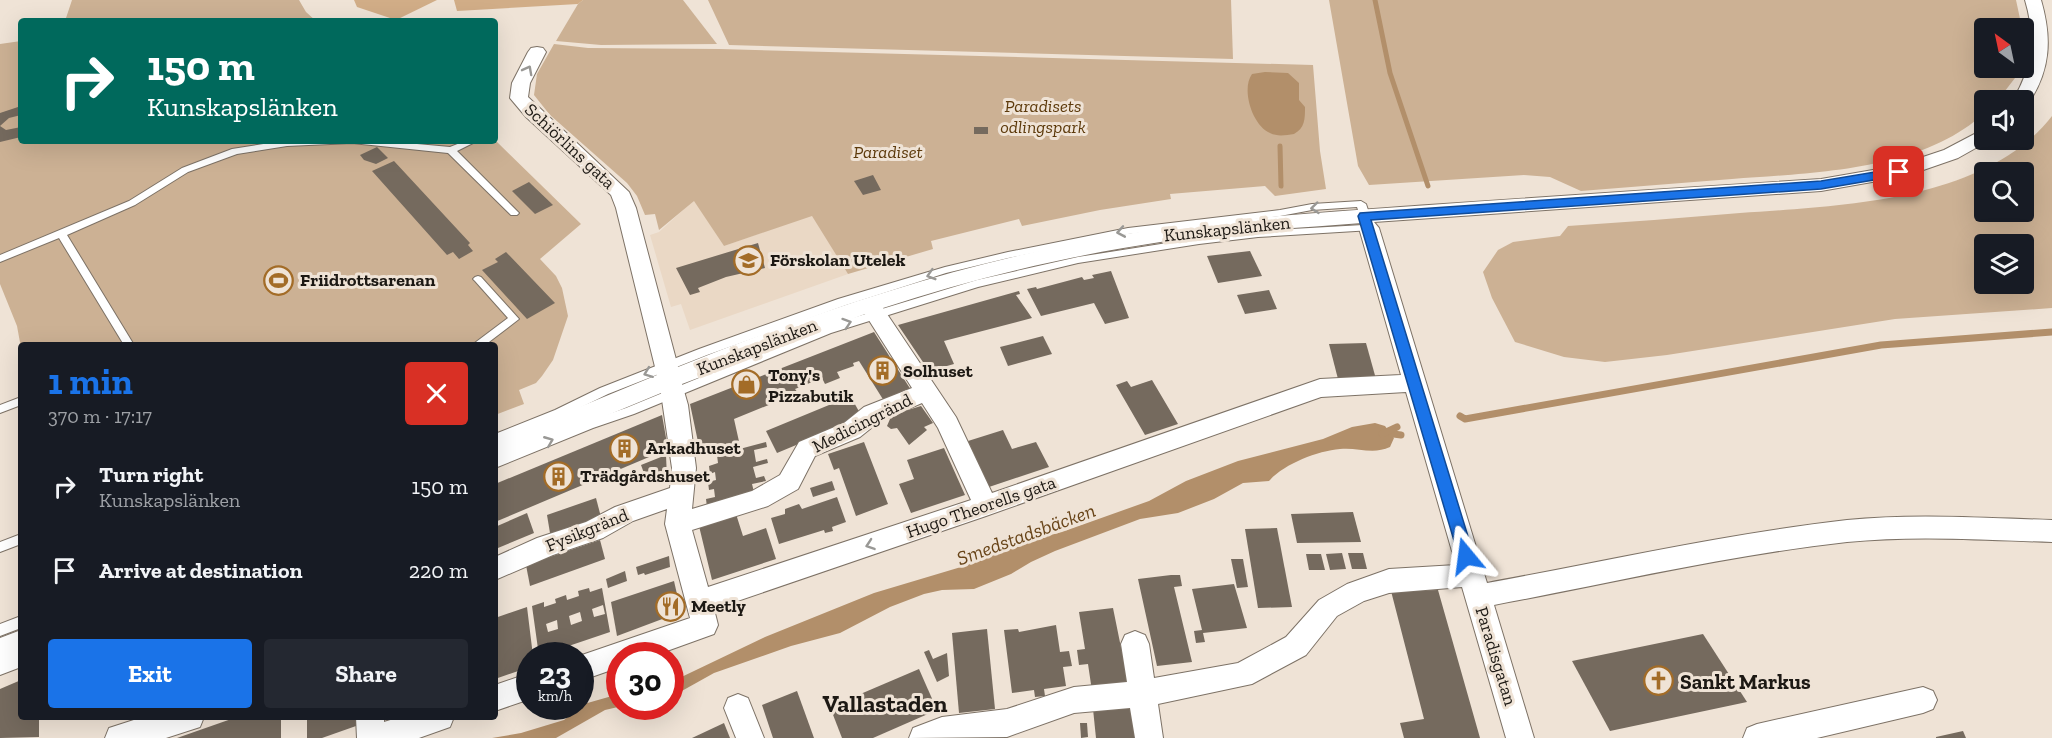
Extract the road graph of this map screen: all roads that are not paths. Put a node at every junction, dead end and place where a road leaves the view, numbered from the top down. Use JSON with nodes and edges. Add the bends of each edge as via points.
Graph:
{"nodes":[{"id":1,"x":2033,"y":0,"type":"edge"},
{"id":2,"x":537,"y":52,"type":"dead end"},
{"id":3,"x":2027,"y":90,"type":"edge"},
{"id":4,"x":1974,"y":141,"type":"edge"},
{"id":5,"x":282,"y":144,"type":"edge"},
{"id":6,"x":385,"y":144,"type":"edge"},
{"id":7,"x":466,"y":144,"type":"edge"},
{"id":8,"x":451,"y":150,"type":"junction"},
{"id":9,"x":514,"y":213,"type":"dead end"},
{"id":10,"x":1366,"y":222,"type":"junction"},
{"id":11,"x":61,"y":234,"type":"junction"},
{"id":12,"x":0,"y":259,"type":"edge"},
{"id":13,"x":478,"y":279,"type":"dead end"},
{"id":14,"x":876,"y":314,"type":"junction"},
{"id":15,"x":127,"y":342,"type":"edge"},
{"id":16,"x":481,"y":342,"type":"edge"},
{"id":17,"x":670,"y":380,"type":"junction"},
{"id":18,"x":1414,"y":382,"type":"junction"},
{"id":19,"x":927,"y":391,"type":"junction"},
{"id":20,"x":18,"y":402,"type":"edge"},
{"id":21,"x":0,"y":409,"type":"edge"},
{"id":22,"x":498,"y":438,"type":"edge"},
{"id":23,"x":498,"y":451,"type":"edge"},
{"id":24,"x":498,"y":462,"type":"edge"},
{"id":25,"x":681,"y":494,"type":"junction"},
{"id":26,"x":986,"y":506,"type":"junction"},
{"id":27,"x":678,"y":524,"type":"junction"},
{"id":28,"x":2052,"y":531,"type":"edge"},
{"id":29,"x":18,"y":540,"type":"edge"},
{"id":30,"x":0,"y":547,"type":"edge"},
{"id":31,"x":498,"y":568,"type":"edge"},
{"id":32,"x":1475,"y":586,"type":"junction"},
{"id":33,"x":702,"y":614,"type":"junction"},
{"id":34,"x":18,"y":623,"type":"edge"},
{"id":35,"x":0,"y":630,"type":"edge"},
{"id":36,"x":18,"y":644,"type":"edge"},
{"id":37,"x":1135,"y":644,"type":"dead end"},
{"id":38,"x":0,"y":651,"type":"edge"},
{"id":39,"x":18,"y":662,"type":"edge"},
{"id":40,"x":594,"y":662,"type":"edge"},
{"id":41,"x":0,"y":669,"type":"edge"},
{"id":42,"x":516,"y":691,"type":"edge"},
{"id":43,"x":1142,"y":694,"type":"junction"},
{"id":44,"x":498,"y":697,"type":"edge"},
{"id":45,"x":1923,"y":700,"type":"dead end"},
{"id":46,"x":738,"y":708,"type":"dead end"},
{"id":47,"x":180,"y":720,"type":"edge"},
{"id":48,"x":370,"y":720,"type":"edge"},
{"id":49,"x":432,"y":720,"type":"edge"},
{"id":50,"x":119,"y":738,"type":"edge"},
{"id":51,"x":371,"y":738,"type":"edge"},
{"id":52,"x":380,"y":738,"type":"edge"},
{"id":53,"x":750,"y":738,"type":"edge"},
{"id":54,"x":923,"y":738,"type":"edge"},
{"id":55,"x":1149,"y":738,"type":"edge"},
{"id":56,"x":1520,"y":738,"type":"edge"},
{"id":57,"x":1757,"y":738,"type":"edge"}],
"edges":[{"from":1,"to":3,"type":"street","via":[[2042,42],[2040,66]]},
{"from":17,"to":2,"type":"street","name":"Schiörlins gata","one_way":true,"via":[[619,192],[519,98],[521,83]]},
{"from":4,"to":10,"type":"street","name":"Kunskapslänken","via":[[1951,154],[1899,172],[1821,185]]},
{"from":5,"to":11,"type":"lane","via":[[227,154],[185,170],[132,203]]},
{"from":6,"to":8,"type":"lane"},
{"from":7,"to":8,"type":"lane"},
{"from":8,"to":9,"type":"lane"},
{"from":10,"to":14,"type":"lane","via":[[1135,250],[1032,270]]},
{"from":10,"to":17,"type":"street","name":"Kunskapslänken","via":[[1195,230],[1012,265],[849,311]]},
{"from":10,"to":18,"type":"street","name":"Paradisgatan"},
{"from":11,"to":12,"type":"lane"},
{"from":11,"to":15,"type":"lane"},
{"from":13,"to":16,"type":"lane","via":[[514,319]]},
{"from":17,"to":14,"type":"lane","one_way":true,"via":[[773,351]]},
{"from":14,"to":19,"type":"street"},
{"from":17,"to":22,"type":"lane","one_way":true,"via":[[604,391]]},
{"from":17,"to":23,"type":"street","name":"Kunskapslänken"},
{"from":24,"to":17,"type":"lane","one_way":true},
{"from":17,"to":25,"type":"street","name":"Schiörlins gata","via":[[684,468]]},
{"from":18,"to":26,"type":"street","name":"Hugo Theorells gata","via":[[1320,388]]},
{"from":18,"to":32,"type":"street","name":"Paradisgatan"},
{"from":19,"to":26,"type":"street","via":[[948,424]]},
{"from":19,"to":27,"type":"street","name":"Medicingränd","via":[[872,414],[852,430],[807,449],[789,482],[759,499]]},
{"from":20,"to":21,"type":"lane"},
{"from":25,"to":27,"type":"street","name":"Schiörlins gata"},
{"from":25,"to":31,"type":"street","name":"Fysikgränd"},
{"from":26,"to":33,"type":"street","name":"Hugo Theorells gata","one_way":true},
{"from":27,"to":33,"type":"street"},
{"from":28,"to":32,"type":"street","via":[[1849,531]]},
{"from":29,"to":30,"type":"lane"},
{"from":32,"to":43,"type":"street","via":[[1389,581],[1356,592],[1328,608],[1296,646],[1242,675]]},
{"from":32,"to":56,"type":"street","name":"Paradisgatan"},
{"from":33,"to":40,"type":"street","name":"Hugo Theorells gata"},
{"from":34,"to":35,"type":"lane"},
{"from":36,"to":38,"type":"street"},
{"from":37,"to":43,"type":"street"},
{"from":39,"to":41,"type":"lane"},
{"from":42,"to":44,"type":"street"},
{"from":43,"to":54,"type":"street","via":[[1074,700],[1007,723],[942,731]]},
{"from":43,"to":55,"type":"street"},
{"from":45,"to":57,"type":"street"},
{"from":46,"to":53,"type":"street"},
{"from":47,"to":50,"type":"street"},
{"from":48,"to":51,"type":"street"},
{"from":49,"to":52,"type":"street"}]}
